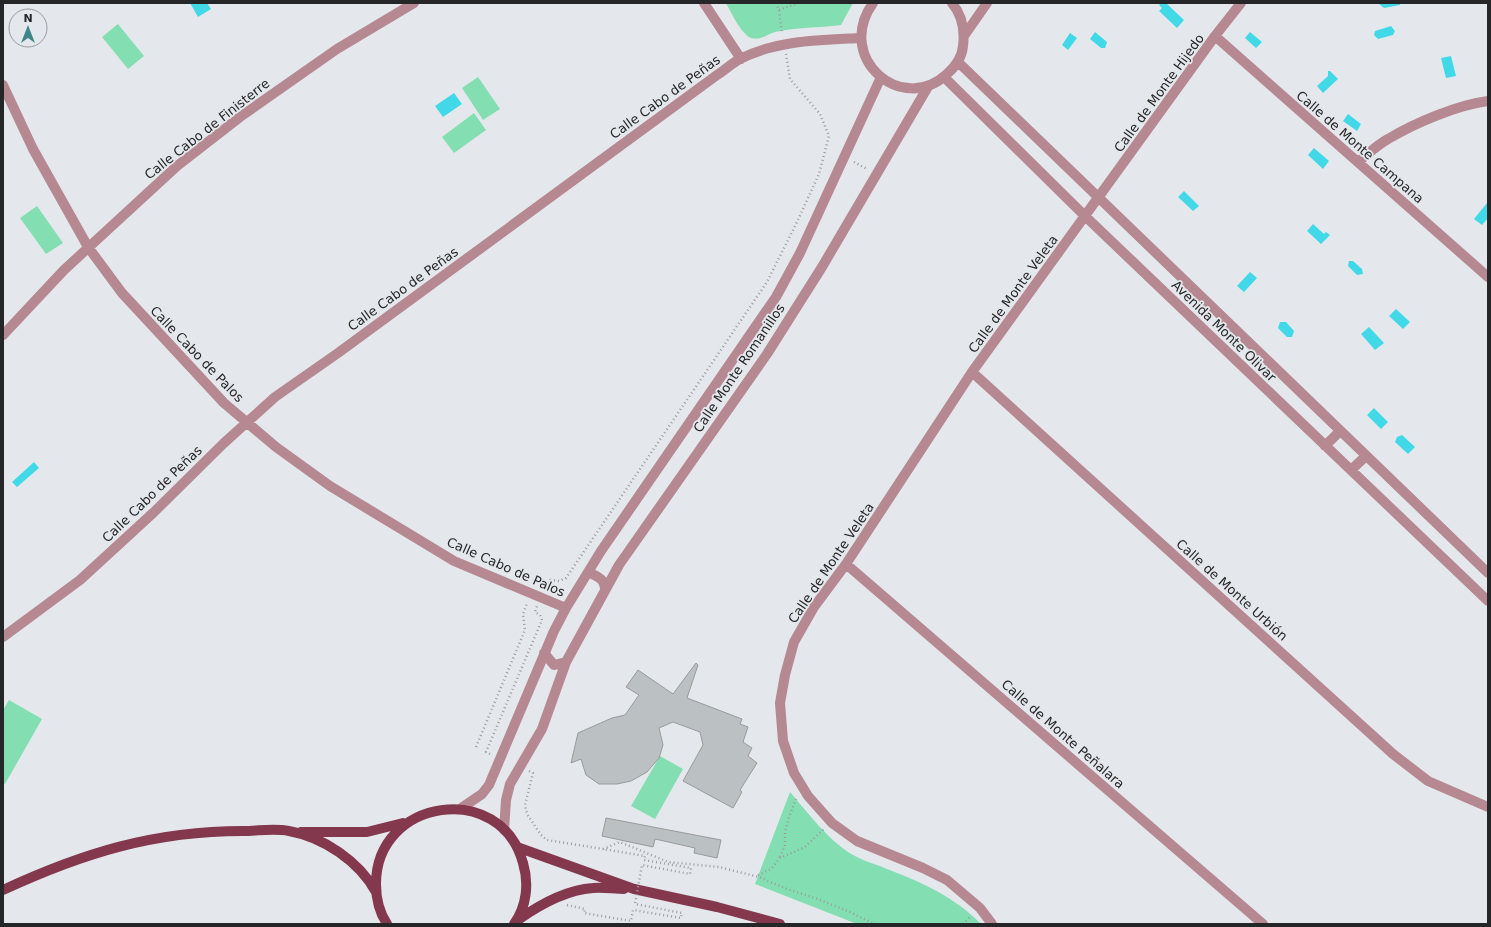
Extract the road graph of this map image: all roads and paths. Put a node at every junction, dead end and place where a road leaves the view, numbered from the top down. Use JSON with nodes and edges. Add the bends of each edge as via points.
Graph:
{"nodes":[{"id":1,"x":414,"y":3,"type":"edge"},
{"id":2,"x":704,"y":3,"type":"edge"},
{"id":3,"x":776,"y":3,"type":"edge"},
{"id":4,"x":798,"y":3,"type":"edge"},
{"id":5,"x":873,"y":3,"type":"edge"},
{"id":6,"x":987,"y":3,"type":"edge"},
{"id":7,"x":1241,"y":3,"type":"edge"},
{"id":8,"x":953,"y":4,"type":"edge"},
{"id":9,"x":779,"y":10,"type":"junction"},
{"id":10,"x":964,"y":36,"type":"junction"},
{"id":11,"x":1215,"y":36,"type":"junction"},
{"id":12,"x":861,"y":38,"type":"junction"},
{"id":13,"x":784,"y":45,"type":"junction"},
{"id":14,"x":741,"y":59,"type":"junction"},
{"id":15,"x":958,"y":62,"type":"junction"},
{"id":16,"x":881,"y":77,"type":"junction"},
{"id":17,"x":944,"y":77,"type":"junction"},
{"id":18,"x":3,"y":85,"type":"edge"},
{"id":19,"x":929,"y":85,"type":"junction"},
{"id":20,"x":1488,"y":101,"type":"edge"},
{"id":21,"x":844,"y":157,"type":"junction"},
{"id":22,"x":1358,"y":162,"type":"junction"},
{"id":23,"x":877,"y":174,"type":"junction"},
{"id":24,"x":1099,"y":198,"type":"junction"},
{"id":25,"x":1086,"y":217,"type":"junction"},
{"id":26,"x":88,"y":247,"type":"junction"},
{"id":27,"x":1488,"y":277,"type":"edge"},
{"id":28,"x":3,"y":335,"type":"edge"},
{"id":29,"x":972,"y":372,"type":"junction"},
{"id":30,"x":246,"y":422,"type":"junction"},
{"id":31,"x":1340,"y":430,"type":"junction"},
{"id":32,"x":1325,"y":446,"type":"junction"},
{"id":33,"x":1366,"y":456,"type":"junction"},
{"id":34,"x":1351,"y":470,"type":"junction"},
{"id":35,"x":846,"y":564,"type":"junction"},
{"id":36,"x":588,"y":572,"type":"junction"},
{"id":37,"x":1488,"y":573,"type":"edge"},
{"id":38,"x":605,"y":590,"type":"junction"},
{"id":39,"x":541,"y":596,"type":"junction"},
{"id":40,"x":528,"y":600,"type":"dead end"},
{"id":41,"x":1488,"y":601,"type":"edge"},
{"id":42,"x":566,"y":608,"type":"junction"},
{"id":43,"x":3,"y":637,"type":"edge"},
{"id":44,"x":544,"y":653,"type":"junction"},
{"id":45,"x":566,"y":662,"type":"junction"},
{"id":46,"x":476,"y":747,"type":"dead end"},
{"id":47,"x":501,"y":759,"type":"junction"},
{"id":48,"x":520,"y":766,"type":"junction"},
{"id":49,"x":802,"y":786,"type":"junction"},
{"id":50,"x":1488,"y":807,"type":"edge"},
{"id":51,"x":460,"y":809,"type":"junction"},
{"id":52,"x":407,"y":822,"type":"junction"},
{"id":53,"x":831,"y":822,"type":"junction"},
{"id":54,"x":504,"y":830,"type":"junction"},
{"id":55,"x":288,"y":831,"type":"junction"},
{"id":56,"x":517,"y":847,"type":"junction"},
{"id":57,"x":603,"y":849,"type":"junction"},
{"id":58,"x":780,"y":858,"type":"junction"},
{"id":59,"x":753,"y":876,"type":"junction"},
{"id":60,"x":634,"y":889,"type":"junction"},
{"id":61,"x":3,"y":890,"type":"edge"},
{"id":62,"x":376,"y":892,"type":"junction"},
{"id":63,"x":567,"y":905,"type":"dead end"},
{"id":64,"x":515,"y":922,"type":"edge"},
{"id":65,"x":387,"y":924,"type":"edge"},
{"id":66,"x":780,"y":924,"type":"edge"},
{"id":67,"x":874,"y":924,"type":"edge"},
{"id":68,"x":992,"y":924,"type":"edge"},
{"id":69,"x":1263,"y":924,"type":"edge"}],
"edges":[{"from":1,"to":26,"type":"street","name":"Calle Cabo de Finisterre","via":[[337,49],[240,117],[177,166]]},
{"from":2,"to":14,"type":"street"},
{"from":3,"to":9,"type":"path"},
{"from":4,"to":9,"type":"path"},
{"from":5,"to":12,"type":"street","via":[[862,25]]},
{"from":6,"to":10,"type":"street"},
{"from":7,"to":11,"type":"street","name":"Calle de Monte Hijedo"},
{"from":8,"to":10,"type":"street","via":[[959,14]]},
{"from":9,"to":13,"type":"path"},
{"from":10,"to":15,"type":"street"},
{"from":11,"to":22,"type":"street","name":"Calle de Monte Campana"},
{"from":11,"to":24,"type":"street","name":"Calle de Monte Hijedo"},
{"from":12,"to":13,"type":"street","name":"Calle Cabo de Peñas","via":[[812,40]]},
{"from":12,"to":16,"type":"street","via":[[870,66]]},
{"from":13,"to":14,"type":"street","name":"Calle Cabo de Peñas"},
{"from":13,"to":39,"type":"path","via":[[790,78],[820,114],[829,136],[819,174],[767,282],[566,578],[559,581],[550,580]]},
{"from":14,"to":30,"type":"street","name":"Calle Cabo de Peñas","via":[[275,397]]},
{"from":15,"to":17,"type":"street"},
{"from":15,"to":24,"type":"street","name":"Avenida Monte Olivar"},
{"from":16,"to":19,"type":"street","via":[[896,85],[912,88]]},
{"from":16,"to":21,"type":"street","name":"Calle Monte Romanillos"},
{"from":17,"to":19,"type":"street"},
{"from":17,"to":25,"type":"street","name":"Avenida Monte Olivar"},
{"from":18,"to":26,"type":"street","name":"Calle Cabo de Palos","via":[[32,149]]},
{"from":19,"to":23,"type":"street","name":"Calle Monte Romanillos"},
{"from":20,"to":22,"type":"street","via":[[1476,102],[1387,139]]},
{"from":21,"to":23,"type":"path"},
{"from":21,"to":36,"type":"street","name":"Calle Monte Romanillos","via":[[800,253],[776,297]]},
{"from":22,"to":27,"type":"street","name":"Calle de Monte Campana"},
{"from":23,"to":38,"type":"street","name":"Calle Monte Romanillos","via":[[822,267],[766,354],[619,564]]},
{"from":24,"to":25,"type":"street","name":"Calle de Monte Veleta"},
{"from":24,"to":31,"type":"street","name":"Avenida Monte Olivar"},
{"from":25,"to":29,"type":"street","name":"Calle de Monte Veleta"},
{"from":25,"to":32,"type":"street","name":"Avenida Monte Olivar"},
{"from":26,"to":28,"type":"street","name":"Calle Cabo de Finisterre"},
{"from":26,"to":30,"type":"street","name":"Calle Cabo de Palos","via":[[122,293],[224,403]]},
{"from":29,"to":35,"type":"street","name":"Calle de Monte Veleta"},
{"from":29,"to":50,"type":"street","name":"Calle de Monte Urbión","via":[[1393,754],[1428,780]]},
{"from":30,"to":39,"type":"street","name":"Calle Cabo de Palos","via":[[330,486],[454,561]]},
{"from":30,"to":43,"type":"street","name":"Calle Cabo de Peñas","via":[[153,514],[85,574]]},
{"from":31,"to":32,"type":"street"},
{"from":31,"to":33,"type":"street","name":"Avenida Monte Olivar"},
{"from":32,"to":34,"type":"street","name":"Avenida Monte Olivar"},
{"from":33,"to":34,"type":"street"},
{"from":33,"to":37,"type":"street","name":"Avenida Monte Olivar"},
{"from":34,"to":41,"type":"street","name":"Avenida Monte Olivar"},
{"from":35,"to":49,"type":"street","name":"Calle de Monte Veleta","via":[[814,607],[794,642],[785,675],[780,703],[783,741],[794,773]]},
{"from":35,"to":69,"type":"street","name":"Calle de Monte Peñalara"},
{"from":36,"to":38,"type":"street","via":[[602,580]]},
{"from":36,"to":42,"type":"street","name":"Calle Monte Romanillos"},
{"from":38,"to":45,"type":"street","name":"Calle Monte Romanillos"},
{"from":39,"to":42,"type":"street","name":"Calle Cabo de Palos"},
{"from":39,"to":47,"type":"path","via":[[535,612],[542,620],[486,752]]},
{"from":40,"to":46,"type":"path","via":[[523,614],[525,630]]},
{"from":42,"to":44,"type":"street","name":"Calle Monte Romanillos"},
{"from":44,"to":45,"type":"street","via":[[548,661],[554,665]]},
{"from":44,"to":47,"type":"street","name":"Calle Monte Romanillos"},
{"from":45,"to":48,"type":"street","name":"Calle Monte Romanillos","via":[[542,729]]},
{"from":47,"to":51,"type":"street","name":"Calle Monte Romanillos","via":[[490,785],[482,794]]},
{"from":48,"to":54,"type":"street","name":"Calle Monte Romanillos","via":[[510,784],[506,800]]},
{"from":48,"to":57,"type":"path","via":[[533,773],[525,805],[527,814],[541,835],[547,840]]},
{"from":49,"to":53,"type":"street","name":"Calle de Monte Veleta"},
{"from":49,"to":58,"type":"path","via":[[789,817],[785,832],[786,844]]},
{"from":51,"to":52,"type":"main road","via":[[432,811]]},
{"from":51,"to":54,"type":"main road","via":[[484,816]]},
{"from":52,"to":55,"type":"main road","via":[[367,832]]},
{"from":52,"to":62,"type":"main road","via":[[395,833],[379,860]]},
{"from":53,"to":58,"type":"path","via":[[809,844]]},
{"from":53,"to":68,"type":"street","name":"Calle de Monte Veleta","via":[[856,841],[947,880],[980,908]]},
{"from":54,"to":56,"type":"main road"},
{"from":55,"to":61,"type":"main road","via":[[186,833],[136,842],[56,866]]},
{"from":55,"to":62,"type":"main road","via":[[306,836],[341,854],[363,873]]},
{"from":56,"to":60,"type":"main road"},
{"from":56,"to":64,"type":"main road","via":[[524,865],[526,884],[524,903]]},
{"from":57,"to":59,"type":"path","via":[[620,842],[668,862],[719,867]]},
{"from":57,"to":63,"type":"path","bridge":true,"via":[[645,856],[644,860],[692,868],[690,874],[642,865],[635,904],[682,913],[681,918],[633,910],[631,921],[584,913],[585,909]]},
{"from":58,"to":59,"type":"path","via":[[766,873]]},
{"from":59,"to":67,"type":"path","via":[[815,898]]},
{"from":60,"to":64,"type":"main road","via":[[592,888],[567,894],[536,908]]},
{"from":60,"to":66,"type":"main road","via":[[717,906]]},
{"from":62,"to":65,"type":"main road"}]}
